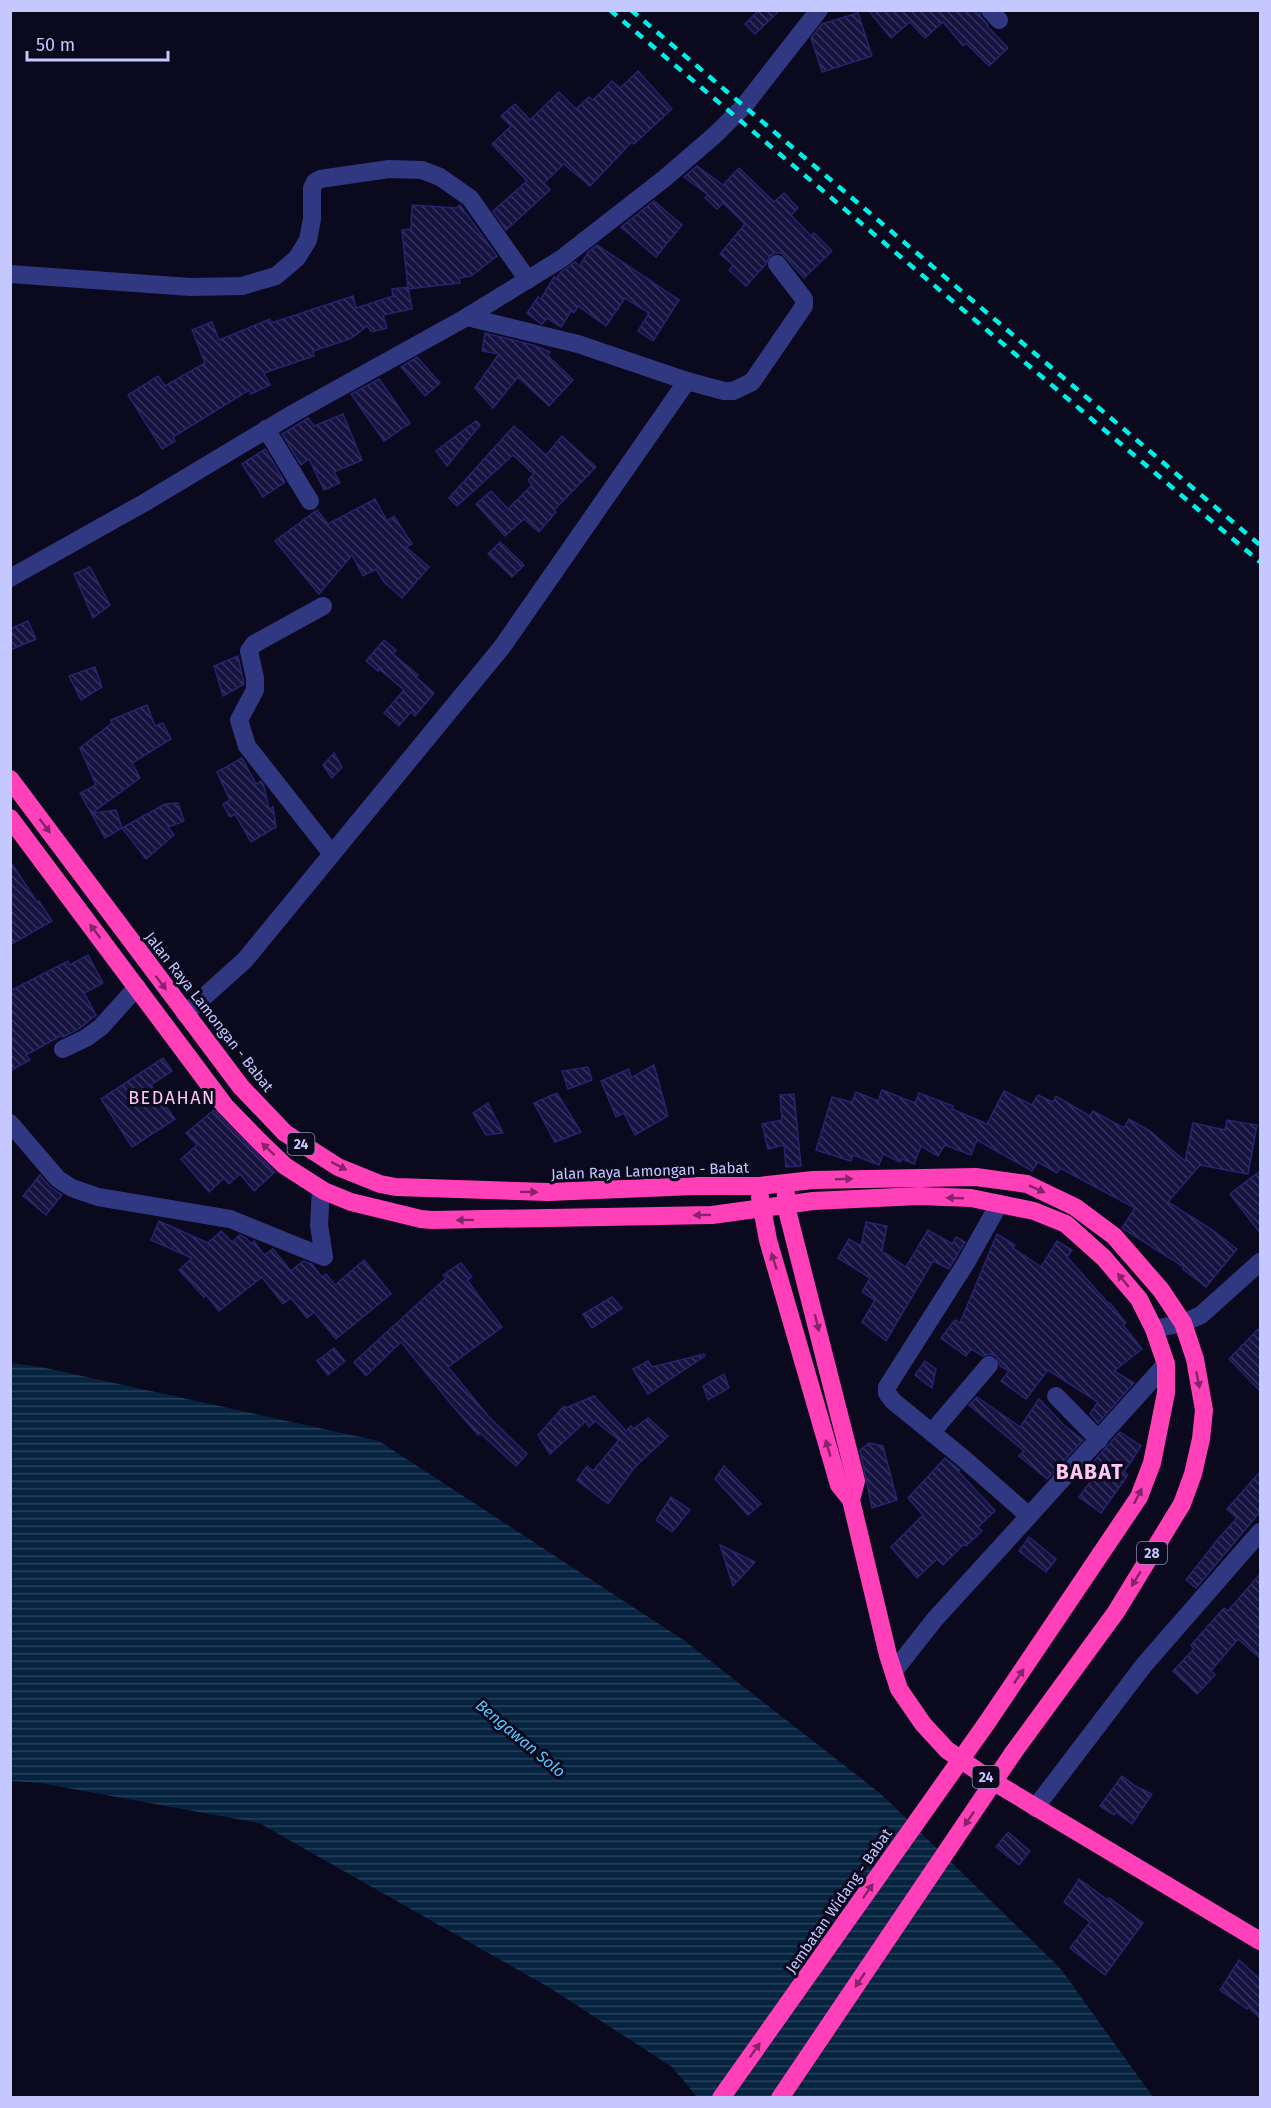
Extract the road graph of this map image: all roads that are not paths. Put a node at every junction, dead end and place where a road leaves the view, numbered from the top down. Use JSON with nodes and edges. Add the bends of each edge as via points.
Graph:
{"nodes":[{"id":1,"x":819,"y":10,"type":"edge"},
{"id":2,"x":777,"y":264,"type":"dead end"},
{"id":3,"x":10,"y":274,"type":"edge"},
{"id":4,"x":528,"y":280,"type":"junction"},
{"id":5,"x":467,"y":317,"type":"junction"},
{"id":6,"x":687,"y":381,"type":"junction"},
{"id":7,"x":267,"y":429,"type":"junction"},
{"id":8,"x":310,"y":501,"type":"dead end"},
{"id":9,"x":10,"y":578,"type":"edge"},
{"id":10,"x":323,"y":606,"type":"dead end"},
{"id":11,"x":10,"y":779,"type":"edge"},
{"id":12,"x":10,"y":818,"type":"edge"},
{"id":13,"x":332,"y":854,"type":"junction"},
{"id":14,"x":137,"y":987,"type":"junction"},
{"id":15,"x":185,"y":1014,"type":"junction"},
{"id":16,"x":63,"y":1049,"type":"dead end"},
{"id":17,"x":10,"y":1123,"type":"edge"},
{"id":18,"x":785,"y":1184,"type":"junction"},
{"id":19,"x":759,"y":1186,"type":"junction"},
{"id":20,"x":321,"y":1189,"type":"junction"},
{"id":21,"x":999,"y":1204,"type":"junction"},
{"id":22,"x":786,"y":1206,"type":"junction"},
{"id":23,"x":760,"y":1208,"type":"junction"},
{"id":24,"x":1260,"y":1262,"type":"edge"},
{"id":25,"x":1183,"y":1323,"type":"junction"},
{"id":26,"x":1154,"y":1329,"type":"junction"},
{"id":27,"x":1166,"y":1364,"type":"junction"},
{"id":28,"x":989,"y":1365,"type":"dead end"},
{"id":29,"x":1056,"y":1396,"type":"dead end"},
{"id":30,"x":932,"y":1432,"type":"junction"},
{"id":31,"x":1099,"y":1440,"type":"junction"},
{"id":32,"x":851,"y":1500,"type":"junction"},
{"id":33,"x":1029,"y":1516,"type":"junction"},
{"id":34,"x":1260,"y":1532,"type":"edge"},
{"id":35,"x":894,"y":1671,"type":"junction"},
{"id":36,"x":1035,"y":1808,"type":"junction"},
{"id":37,"x":1260,"y":1941,"type":"edge"},
{"id":38,"x":721,"y":2097,"type":"edge"},
{"id":39,"x":780,"y":2097,"type":"edge"}],
"edges":[{"from":1,"to":4,"type":"street","via":[[744,106],[716,134],[569,253]]},
{"from":2,"to":6,"type":"street","via":[[805,303],[752,382],[724,391]]},
{"from":3,"to":4,"type":"street","via":[[190,287],[242,286],[276,276],[297,258],[308,240],[315,182],[389,169],[422,170],[440,177],[470,198]]},
{"from":4,"to":5,"type":"street"},
{"from":5,"to":6,"type":"street","via":[[578,344]]},
{"from":5,"to":7,"type":"street"},
{"from":6,"to":13,"type":"street","via":[[502,647]]},
{"from":7,"to":8,"type":"street"},
{"from":7,"to":9,"type":"street"},
{"from":10,"to":13,"type":"street","via":[[250,648],[255,690],[239,720],[248,746]]},
{"from":11,"to":15,"type":"highway","name":"Jalan Raya Lamongan - Babat","number":"24","one_way":true},
{"from":14,"to":12,"type":"highway","number":"24","one_way":true},
{"from":13,"to":15,"type":"street","via":[[245,960]]},
{"from":14,"to":16,"type":"street","via":[[100,1027]]},
{"from":20,"to":14,"type":"highway","number":"24","one_way":true,"via":[[285,1166],[225,1106]]},
{"from":15,"to":19,"type":"highway","name":"Jalan Raya Lamongan - Babat","number":"24","one_way":true,"via":[[241,1087],[285,1133],[338,1167],[380,1184],[414,1190],[548,1192]]},
{"from":17,"to":20,"type":"street","via":[[51,1172],[72,1188],[98,1197],[230,1219],[324,1257],[319,1225]]},
{"from":18,"to":19,"type":"highway","number":"24"},
{"from":18,"to":22,"type":"highway","number":"24"},
{"from":18,"to":25,"type":"highway","number":"28","one_way":true,"via":[[933,1176],[1027,1184],[1075,1207],[1114,1236],[1161,1290]]},
{"from":19,"to":23,"type":"highway"},
{"from":23,"to":20,"type":"highway","number":"24","one_way":true,"via":[[712,1215],[432,1220],[351,1202]]},
{"from":21,"to":22,"type":"highway","name":"Jembatan Widang - Babat","one_way":true,"via":[[972,1198],[919,1196]]},
{"from":26,"to":21,"type":"highway","name":"Jembatan Widang - Babat","one_way":true,"via":[[1139,1299],[1104,1258],[1066,1224],[1034,1211]]},
{"from":21,"to":30,"type":"street","via":[[886,1387],[893,1401]]},
{"from":22,"to":23,"type":"highway","name":"Jembatan Widang - Babat"},
{"from":22,"to":32,"type":"highway","number":"24","one_way":true,"via":[[856,1481]]},
{"from":32,"to":23,"type":"highway","number":"24","one_way":true,"via":[[839,1485]]},
{"from":24,"to":25,"type":"street","via":[[1201,1315]]},
{"from":25,"to":26,"type":"street"},
{"from":25,"to":39,"type":"highway","number":"28","one_way":true,"bridge":true,"via":[[1204,1410],[1201,1439],[1182,1504],[1116,1612],[1013,1753]]},
{"from":26,"to":27,"type":"highway","name":"Jembatan Widang - Babat"},
{"from":27,"to":31,"type":"street"},
{"from":38,"to":27,"type":"highway","name":"Jembatan Widang - Babat","one_way":true,"bridge":true,"via":[[986,1724],[1139,1497],[1160,1427]]},
{"from":28,"to":30,"type":"street"},
{"from":29,"to":31,"type":"street"},
{"from":30,"to":33,"type":"street"},
{"from":31,"to":33,"type":"street"},
{"from":32,"to":35,"type":"highway","number":"24"},
{"from":33,"to":35,"type":"street","via":[[935,1619]]},
{"from":34,"to":36,"type":"street","via":[[1144,1665]]},
{"from":35,"to":36,"type":"highway","number":"24","via":[[899,1689],[947,1750]]},
{"from":36,"to":37,"type":"highway","number":"24"}]}
